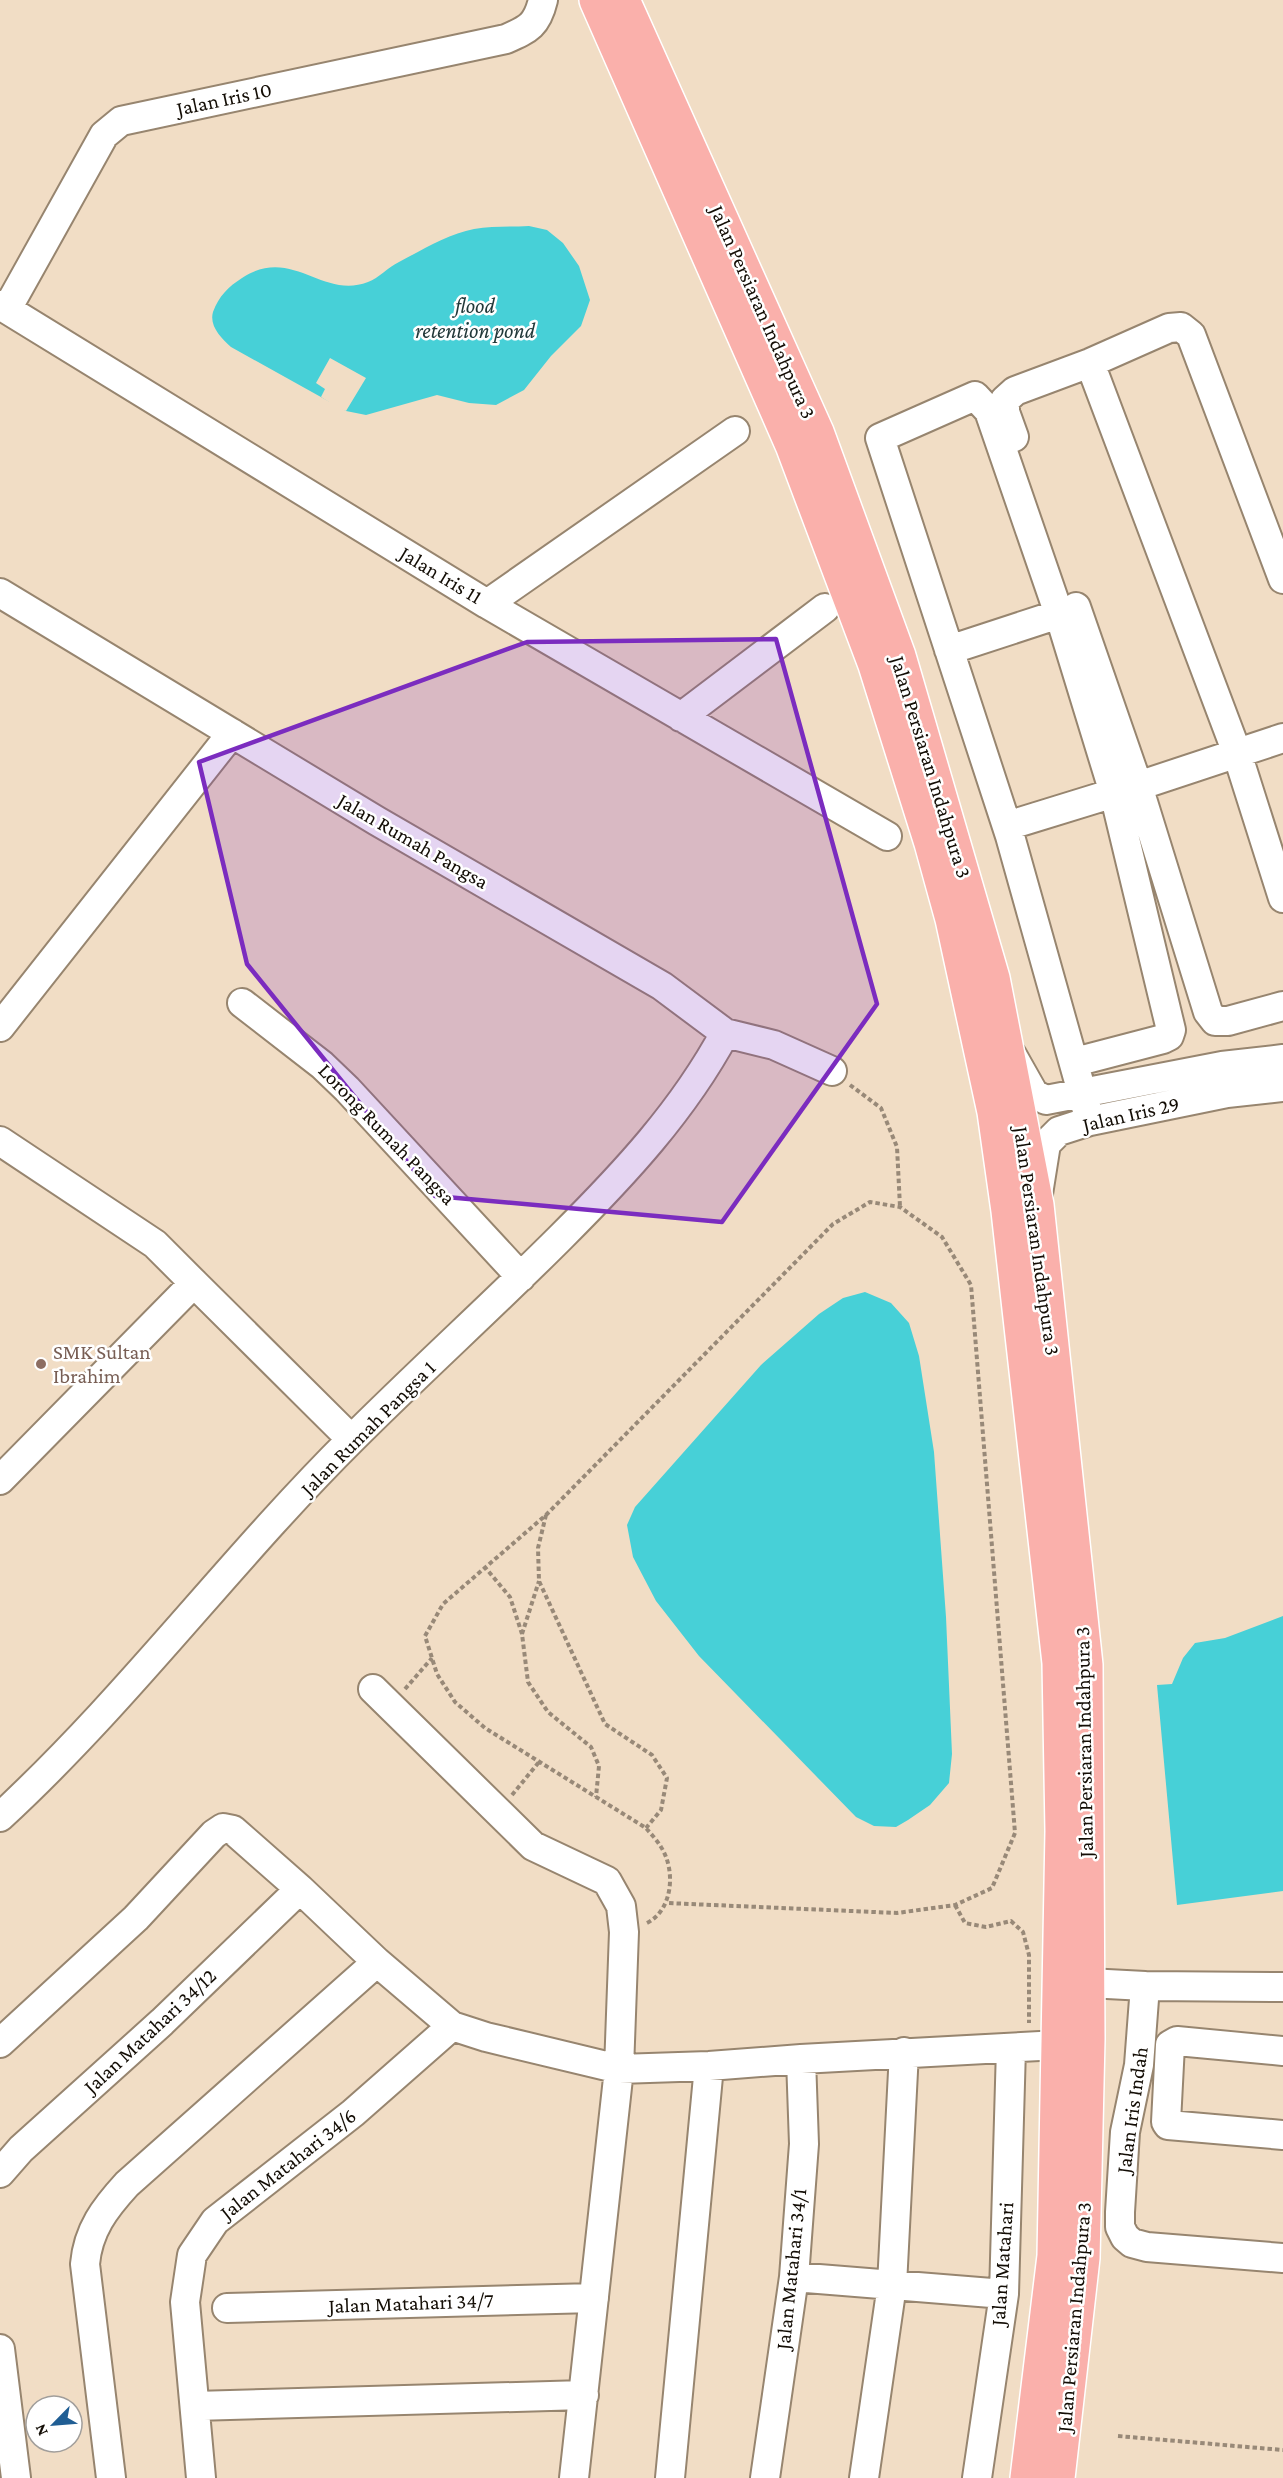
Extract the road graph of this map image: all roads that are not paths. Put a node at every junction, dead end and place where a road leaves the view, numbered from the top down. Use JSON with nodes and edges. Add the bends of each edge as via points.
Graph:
{"nodes":[{"id":1,"x":614,"y":3,"type":"edge"},
{"id":2,"x":541,"y":10,"type":"edge"},
{"id":3,"x":3,"y":307,"type":"edge"},
{"id":4,"x":1090,"y":363,"type":"junction"},
{"id":5,"x":735,"y":431,"type":"dead end"},
{"id":6,"x":1283,"y":579,"type":"edge"},
{"id":7,"x":0,"y":593,"type":"edge"},
{"id":8,"x":487,"y":604,"type":"junction"},
{"id":9,"x":825,"y":608,"type":"dead end"},
{"id":10,"x":1059,"y":614,"type":"junction"},
{"id":11,"x":949,"y":650,"type":"junction"},
{"id":12,"x":681,"y":717,"type":"junction"},
{"id":13,"x":232,"y":734,"type":"junction"},
{"id":14,"x":1283,"y":738,"type":"edge"},
{"id":15,"x":1237,"y":753,"type":"junction"},
{"id":16,"x":1126,"y":789,"type":"junction"},
{"id":17,"x":1007,"y":826,"type":"junction"},
{"id":18,"x":887,"y":836,"type":"dead end"},
{"id":19,"x":1283,"y":898,"type":"edge"},
{"id":20,"x":242,"y":1002,"type":"dead end"},
{"id":21,"x":1283,"y":1006,"type":"edge"},
{"id":22,"x":0,"y":1027,"type":"edge"},
{"id":23,"x":725,"y":1033,"type":"junction"},
{"id":24,"x":1008,"y":1048,"type":"junction"},
{"id":25,"x":1283,"y":1059,"type":"edge"},
{"id":26,"x":1075,"y":1062,"type":"junction"},
{"id":27,"x":832,"y":1071,"type":"road end"},
{"id":28,"x":1283,"y":1087,"type":"edge"},
{"id":29,"x":1083,"y":1094,"type":"junction"},
{"id":30,"x":1090,"y":1121,"type":"junction"},
{"id":31,"x":0,"y":1141,"type":"edge"},
{"id":32,"x":1037,"y":1204,"type":"junction"},
{"id":33,"x":521,"y":1277,"type":"junction"},
{"id":34,"x":194,"y":1283,"type":"junction"},
{"id":35,"x":351,"y":1439,"type":"junction"},
{"id":36,"x":0,"y":1480,"type":"edge"},
{"id":37,"x":382,"y":1697,"type":"road end"},
{"id":38,"x":0,"y":1817,"type":"edge"},
{"id":39,"x":300,"y":1889,"type":"junction"},
{"id":40,"x":377,"y":1962,"type":"junction"},
{"id":41,"x":1088,"y":1983,"type":"junction"},
{"id":42,"x":1145,"y":1986,"type":"junction"},
{"id":43,"x":1283,"y":1987,"type":"edge"},
{"id":44,"x":452,"y":2026,"type":"junction"},
{"id":45,"x":0,"y":2043,"type":"edge"},
{"id":46,"x":1033,"y":2047,"type":"junction"},
{"id":47,"x":1283,"y":2051,"type":"edge"},
{"id":48,"x":904,"y":2052,"type":"junction"},
{"id":49,"x":801,"y":2058,"type":"junction"},
{"id":50,"x":709,"y":2066,"type":"junction"},
{"id":51,"x":619,"y":2069,"type":"junction"},
{"id":52,"x":1283,"y":2135,"type":"edge"},
{"id":53,"x":0,"y":2173,"type":"edge"},
{"id":54,"x":1283,"y":2258,"type":"edge"},
{"id":55,"x":794,"y":2277,"type":"junction"},
{"id":56,"x":892,"y":2285,"type":"junction"},
{"id":57,"x":1004,"y":2294,"type":"junction"},
{"id":58,"x":594,"y":2298,"type":"junction"},
{"id":59,"x":227,"y":2308,"type":"dead end"},
{"id":60,"x":0,"y":2349,"type":"edge"},
{"id":61,"x":584,"y":2395,"type":"junction"},
{"id":62,"x":195,"y":2406,"type":"junction"},
{"id":63,"x":16,"y":2478,"type":"edge"},
{"id":64,"x":111,"y":2478,"type":"edge"},
{"id":65,"x":201,"y":2478,"type":"edge"},
{"id":66,"x":574,"y":2478,"type":"edge"},
{"id":67,"x":670,"y":2478,"type":"edge"},
{"id":68,"x":765,"y":2478,"type":"edge"},
{"id":69,"x":864,"y":2478,"type":"edge"},
{"id":70,"x":977,"y":2478,"type":"edge"},
{"id":71,"x":1027,"y":2478,"type":"edge"},
{"id":72,"x":1058,"y":2478,"type":"edge"}],
"edges":[{"from":1,"to":24,"type":"main road","name":"Jalan Persiaran Indahpura 3","via":[[817,432],[921,728],[993,978]]},
{"from":1,"to":46,"type":"main road","name":"Jalan Persiaran Indahpura 3","via":[[852,602],[931,843],[994,1112],[1059,1664],[1062,1831]]},
{"from":2,"to":3,"type":"street","name":"Jalan Iris 10","via":[[523,32],[506,39],[121,121],[104,135]]},
{"from":3,"to":8,"type":"street","name":"Jalan Iris 11"},
{"from":4,"to":6,"type":"street","via":[[1169,328],[1181,327],[1191,335]]},
{"from":4,"to":15,"type":"street"},
{"from":4,"to":16,"type":"street","via":[[1014,392],[1005,400],[1005,412],[1075,602]]},
{"from":5,"to":8,"type":"street"},
{"from":7,"to":13,"type":"street","name":"Jalan Rumah Pangsa"},
{"from":8,"to":12,"type":"street","name":"Jalan Iris 11"},
{"from":9,"to":12,"type":"street"},
{"from":10,"to":11,"type":"street"},
{"from":10,"to":11,"type":"street","via":[[989,411],[975,396],[880,438]]},
{"from":10,"to":16,"type":"street"},
{"from":11,"to":17,"type":"street"},
{"from":12,"to":18,"type":"street","name":"Jalan Iris 11"},
{"from":13,"to":22,"type":"street"},
{"from":13,"to":23,"type":"street","name":"Jalan Rumah Pangsa","via":[[662,986]]},
{"from":14,"to":15,"type":"street"},
{"from":15,"to":16,"type":"street"},
{"from":15,"to":19,"type":"street"},
{"from":16,"to":17,"type":"street"},
{"from":16,"to":21,"type":"street","via":[[1208,1012],[1215,1021],[1228,1021]]},
{"from":16,"to":26,"type":"street","via":[[1171,1033],[1163,1040]]},
{"from":17,"to":26,"type":"street"},
{"from":20,"to":33,"type":"street","name":"Lorong Rumah Pangsa","via":[[347,1089]]},
{"from":23,"to":27,"type":"street","name":"Jalan Rumah Pangsa","via":[[774,1045]]},
{"from":23,"to":33,"type":"street","name":"Jalan Rumah Pangsa 1","via":[[702,1075],[654,1139]]},
{"from":24,"to":29,"type":"street","name":"Jalan Iris 29","via":[[1034,1094],[1046,1100]]},
{"from":24,"to":32,"type":"main road","name":"Jalan Persiaran Indahpura 3"},
{"from":25,"to":29,"type":"street","name":"Jalan Iris 29","via":[[1222,1066]]},
{"from":26,"to":29,"type":"street"},
{"from":28,"to":30,"type":"street","name":"Jalan Iris 29","via":[[1227,1093]]},
{"from":29,"to":30,"type":"street"},
{"from":30,"to":32,"type":"street","name":"Jalan Iris 29","via":[[1059,1131],[1046,1144]]},
{"from":31,"to":34,"type":"street","via":[[155,1244]]},
{"from":32,"to":41,"type":"main road","name":"Jalan Persiaran Indahpura 3","via":[[1086,1665]]},
{"from":33,"to":35,"type":"street","name":"Jalan Rumah Pangsa 1"},
{"from":34,"to":35,"type":"street"},
{"from":34,"to":36,"type":"street"},
{"from":35,"to":38,"type":"street","name":"Jalan Rumah Pangsa 1","via":[[133,1682]]},
{"from":37,"to":51,"type":"street","via":[[533,1846],[607,1881],[621,1906],[624,1932]]},
{"from":39,"to":40,"type":"street"},
{"from":39,"to":45,"type":"street","via":[[233,1830],[223,1828],[136,1918]]},
{"from":39,"to":53,"type":"street","name":"Jalan Matahari 34/12"},
{"from":40,"to":44,"type":"street"},
{"from":40,"to":64,"type":"street","via":[[128,2184],[98,2220],[87,2243],[85,2264]]},
{"from":41,"to":42,"type":"street"},
{"from":41,"to":72,"type":"main road","name":"Jalan Persiaran Indahpura 3","via":[[1083,2258]]},
{"from":42,"to":43,"type":"street"},
{"from":42,"to":54,"type":"street","name":"Jalan Iris Indah","via":[[1139,2065],[1125,2132],[1120,2212],[1125,2237],[1147,2247]]},
{"from":44,"to":51,"type":"street"},
{"from":44,"to":62,"type":"street","name":"Jalan Matahari 34/6","via":[[353,2113],[215,2221],[192,2255],[185,2302]]},
{"from":46,"to":48,"type":"street"},
{"from":46,"to":57,"type":"street","name":"Jalan Matahari"},
{"from":46,"to":71,"type":"main road","name":"Jalan Persiaran Indahpura 3","via":[[1054,2256]]},
{"from":47,"to":52,"type":"street","via":[[1177,2041],[1170,2045],[1166,2122]]},
{"from":48,"to":49,"type":"street"},
{"from":48,"to":56,"type":"street"},
{"from":49,"to":50,"type":"street"},
{"from":49,"to":55,"type":"street","name":"Jalan Matahari 34/1","via":[[804,2144]]},
{"from":50,"to":51,"type":"street"},
{"from":50,"to":67,"type":"street"},
{"from":51,"to":58,"type":"street"},
{"from":55,"to":56,"type":"street"},
{"from":55,"to":68,"type":"street","name":"Jalan Matahari 34/1"},
{"from":56,"to":57,"type":"street"},
{"from":56,"to":69,"type":"street"},
{"from":57,"to":70,"type":"street","name":"Jalan Matahari"},
{"from":58,"to":59,"type":"street","name":"Jalan Matahari 34/7"},
{"from":58,"to":61,"type":"street"},
{"from":60,"to":63,"type":"street"},
{"from":61,"to":62,"type":"street"},
{"from":61,"to":66,"type":"street"},
{"from":62,"to":65,"type":"street","name":"Jalan Matahari 34/6"}]}
